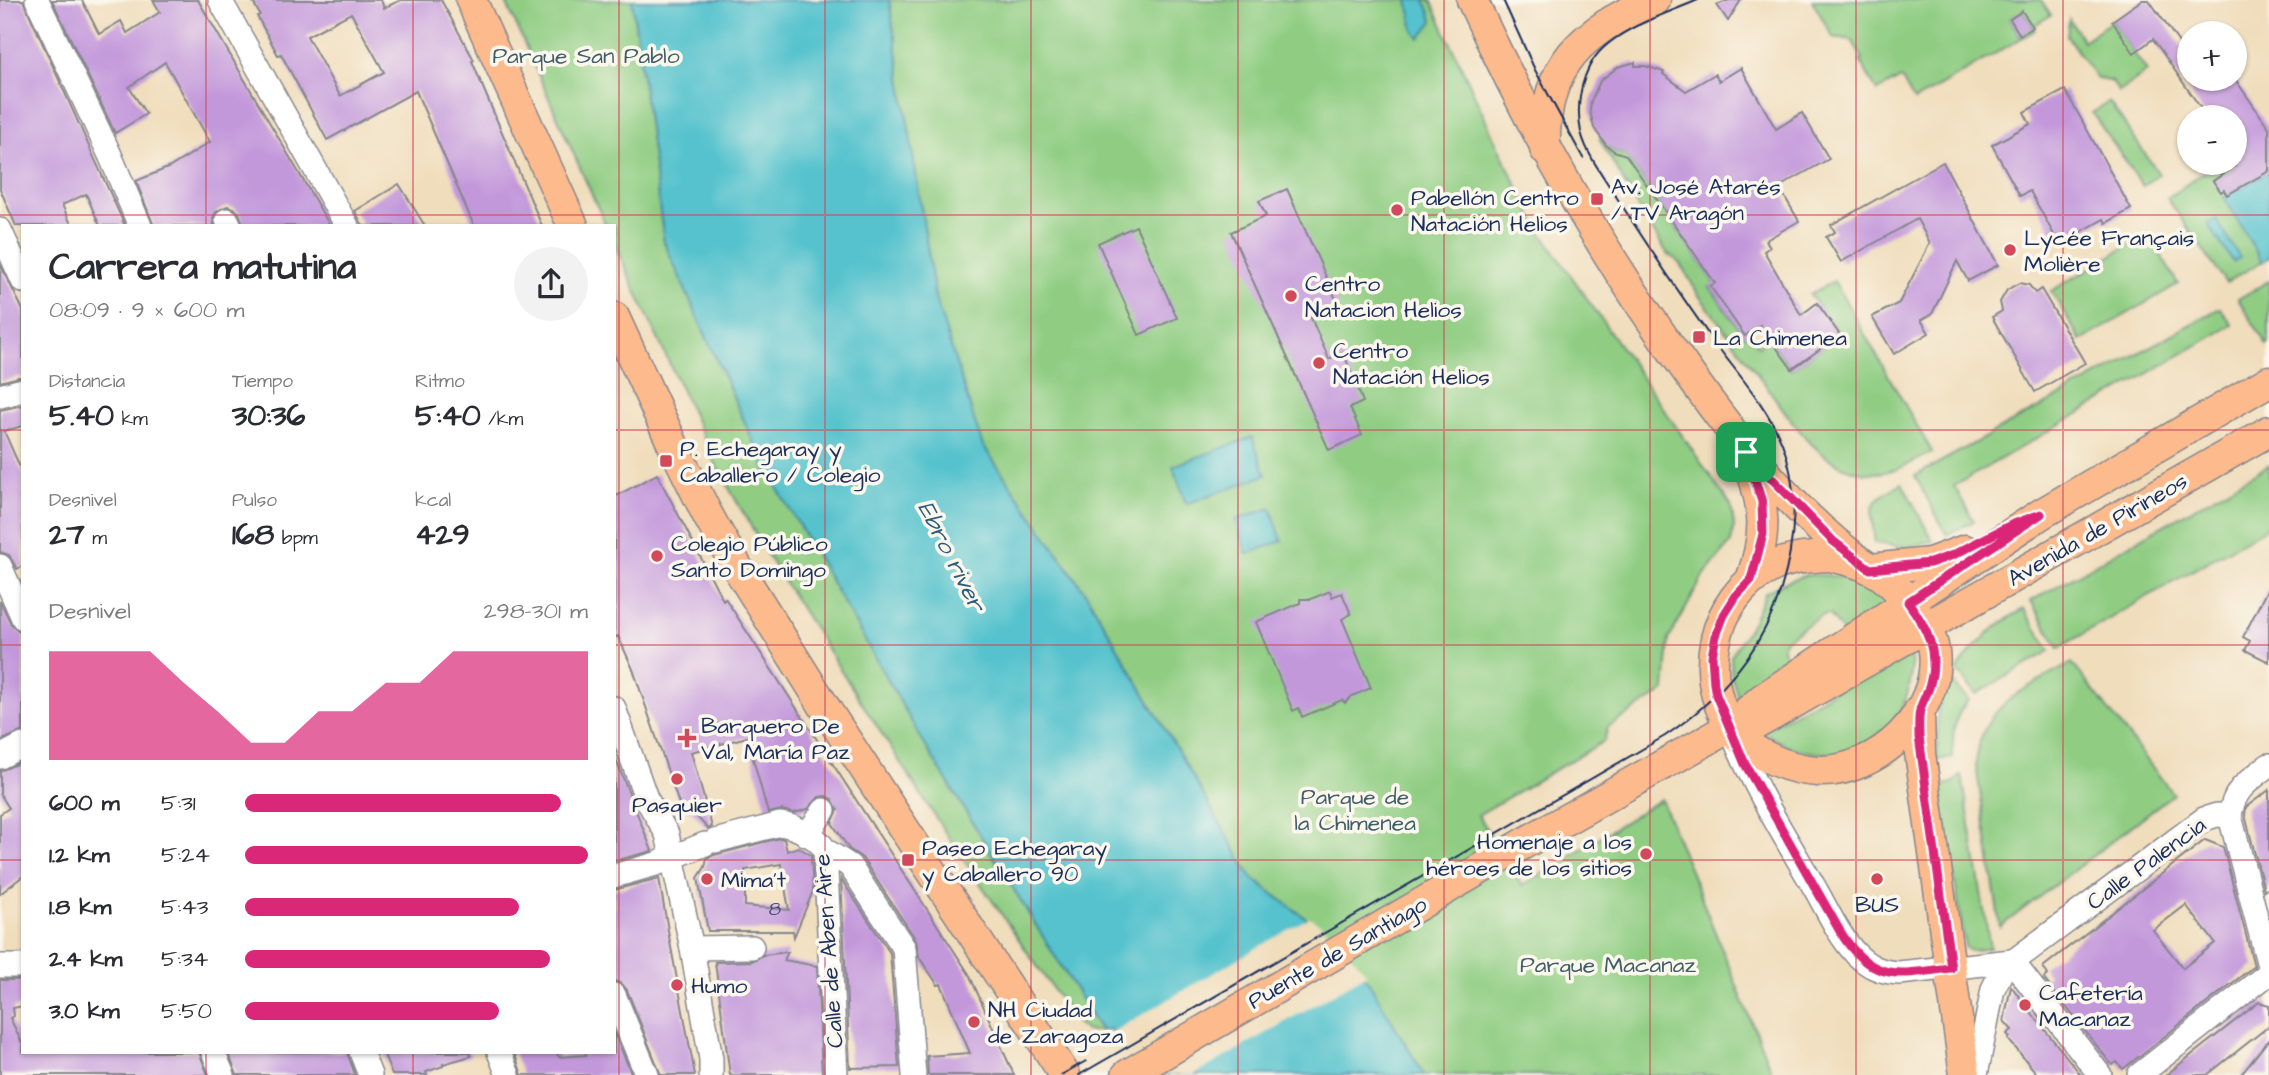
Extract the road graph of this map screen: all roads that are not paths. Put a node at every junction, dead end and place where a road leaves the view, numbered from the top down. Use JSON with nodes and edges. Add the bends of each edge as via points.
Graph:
{"nodes":[{"id":1,"x":37,"y":0,"type":"edge"},
{"id":2,"x":220,"y":0,"type":"edge"},
{"id":3,"x":471,"y":0,"type":"edge"},
{"id":4,"x":1472,"y":0,"type":"edge"},
{"id":5,"x":1655,"y":0,"type":"edge"},
{"id":6,"x":1545,"y":149,"type":"junction"},
{"id":7,"x":139,"y":224,"type":"edge"},
{"id":8,"x":346,"y":224,"type":"edge"},
{"id":9,"x":572,"y":224,"type":"edge"},
{"id":10,"x":0,"y":230,"type":"edge"},
{"id":11,"x":21,"y":277,"type":"edge"},
{"id":12,"x":616,"y":321,"type":"edge"},
{"id":13,"x":2269,"y":381,"type":"edge"},
{"id":14,"x":21,"y":391,"type":"edge"},
{"id":15,"x":0,"y":396,"type":"edge"},
{"id":16,"x":2269,"y":431,"type":"edge"},
{"id":17,"x":1746,"y":452,"type":"junction"},
{"id":18,"x":2041,"y":514,"type":"junction"},
{"id":19,"x":0,"y":566,"type":"edge"},
{"id":20,"x":1870,"y":569,"type":"junction"},
{"id":21,"x":1751,"y":580,"type":"junction"},
{"id":22,"x":16,"y":585,"type":"edge"},
{"id":23,"x":1908,"y":602,"type":"junction"},
{"id":24,"x":21,"y":609,"type":"edge"},
{"id":25,"x":1925,"y":628,"type":"junction"},
{"id":26,"x":1919,"y":711,"type":"junction"},
{"id":27,"x":616,"y":714,"type":"edge"},
{"id":28,"x":1730,"y":727,"type":"junction"},
{"id":29,"x":21,"y":746,"type":"edge"},
{"id":30,"x":0,"y":757,"type":"edge"},
{"id":31,"x":2269,"y":765,"type":"edge"},
{"id":32,"x":824,"y":810,"type":"dead end"},
{"id":33,"x":2230,"y":816,"type":"junction"},
{"id":34,"x":807,"y":835,"type":"junction"},
{"id":35,"x":825,"y":850,"type":"junction"},
{"id":36,"x":673,"y":857,"type":"junction"},
{"id":37,"x":616,"y":875,"type":"edge"},
{"id":38,"x":752,"y":947,"type":"dead end"},
{"id":39,"x":692,"y":948,"type":"junction"},
{"id":40,"x":2012,"y":961,"type":"junction"},
{"id":41,"x":0,"y":966,"type":"edge"},
{"id":42,"x":21,"y":966,"type":"edge"},
{"id":43,"x":2269,"y":966,"type":"edge"},
{"id":44,"x":1951,"y":968,"type":"junction"},
{"id":45,"x":2269,"y":973,"type":"edge"},
{"id":46,"x":616,"y":1000,"type":"edge"},
{"id":47,"x":214,"y":1054,"type":"edge"},
{"id":48,"x":362,"y":1054,"type":"edge"},
{"id":49,"x":500,"y":1054,"type":"edge"},
{"id":50,"x":1055,"y":1071,"type":"edge"},
{"id":51,"x":1129,"y":1073,"type":"edge"},
{"id":52,"x":223,"y":1075,"type":"edge"},
{"id":53,"x":370,"y":1075,"type":"edge"},
{"id":54,"x":508,"y":1075,"type":"edge"},
{"id":55,"x":647,"y":1075,"type":"edge"},
{"id":56,"x":711,"y":1075,"type":"edge"},
{"id":57,"x":836,"y":1075,"type":"edge"},
{"id":58,"x":914,"y":1075,"type":"edge"},
{"id":59,"x":1965,"y":1075,"type":"edge"},
{"id":60,"x":1976,"y":1075,"type":"edge"},
{"id":61,"x":2100,"y":1075,"type":"edge"},
{"id":62,"x":2139,"y":1075,"type":"edge"}],
"edges":[{"from":1,"to":7,"type":"street"},
{"from":2,"to":8,"type":"street"},
{"from":3,"to":9,"type":"main road"},
{"from":4,"to":6,"type":"main road"},
{"from":5,"to":6,"type":"main road","via":[[1603,25],[1569,58],[1550,99]]},
{"from":6,"to":17,"type":"main road","via":[[1622,277]]},
{"from":10,"to":11,"type":"street"},
{"from":12,"to":50,"type":"main road","via":[[706,514]]},
{"from":13,"to":18,"type":"main road","name":"Avenida de Pirineos"},
{"from":14,"to":15,"type":"street"},
{"from":16,"to":25,"type":"main road","name":"Avenida de Pirineos"},
{"from":17,"to":20,"type":"main road","via":[[1833,541]]},
{"from":17,"to":21,"type":"main road","via":[[1762,502],[1764,526]]},
{"from":18,"to":20,"type":"main road","via":[[1930,563]]},
{"from":18,"to":23,"type":"main road","name":"Avenida de Pirineos"},
{"from":19,"to":22,"type":"street"},
{"from":20,"to":21,"type":"main road","via":[[1830,556],[1809,556],[1777,565]]},
{"from":20,"to":23,"type":"main road"},
{"from":21,"to":28,"type":"main road","via":[[1724,615],[1712,656],[1716,695]]},
{"from":22,"to":24,"type":"street"},
{"from":23,"to":25,"type":"main road"},
{"from":23,"to":28,"type":"main road","name":"Avenida de Pirineos","via":[[1762,699]]},
{"from":25,"to":26,"type":"main road","via":[[1934,652],[1934,668]]},
{"from":25,"to":28,"type":"main road","name":"Avenida de Pirineos","via":[[1760,722]]},
{"from":26,"to":28,"type":"main road","via":[[1904,733],[1872,758],[1819,771],[1760,753]]},
{"from":26,"to":44,"type":"main road","via":[[1920,753]]},
{"from":27,"to":36,"type":"street"},
{"from":28,"to":44,"type":"street","name":"Calle Palencia","via":[[1759,791],[1857,954],[1872,967],[1889,972]]},
{"from":28,"to":51,"type":"main road","name":"Puente de Santiago"},
{"from":29,"to":30,"type":"street"},
{"from":31,"to":33,"type":"street","name":"Calle Palencia","via":[[2239,789]]},
{"from":32,"to":34,"type":"street","name":"Calle de Aben Aire"},
{"from":33,"to":40,"type":"street","name":"Calle Palencia","via":[[2204,820]]},
{"from":33,"to":43,"type":"street"},
{"from":34,"to":35,"type":"street","name":"Calle de Aben Aire"},
{"from":34,"to":36,"type":"street","name":"Calle de Aben Aire","via":[[780,824]]},
{"from":35,"to":57,"type":"street","name":"Calle de Aben Aire"},
{"from":35,"to":58,"type":"street","via":[[850,866],[904,948]]},
{"from":36,"to":37,"type":"street","name":"Calle de Aben Aire"},
{"from":36,"to":39,"type":"street"},
{"from":38,"to":39,"type":"street"},
{"from":39,"to":56,"type":"street"},
{"from":40,"to":44,"type":"street","name":"Calle Palencia"},
{"from":40,"to":60,"type":"street","name":"Calle Palencia","via":[[1993,989]]},
{"from":40,"to":61,"type":"street"},
{"from":41,"to":42,"type":"street"},
{"from":44,"to":59,"type":"main road"},
{"from":45,"to":62,"type":"street"},
{"from":46,"to":55,"type":"street"},
{"from":47,"to":52,"type":"street"},
{"from":48,"to":53,"type":"street"},
{"from":49,"to":54,"type":"street"}]}
